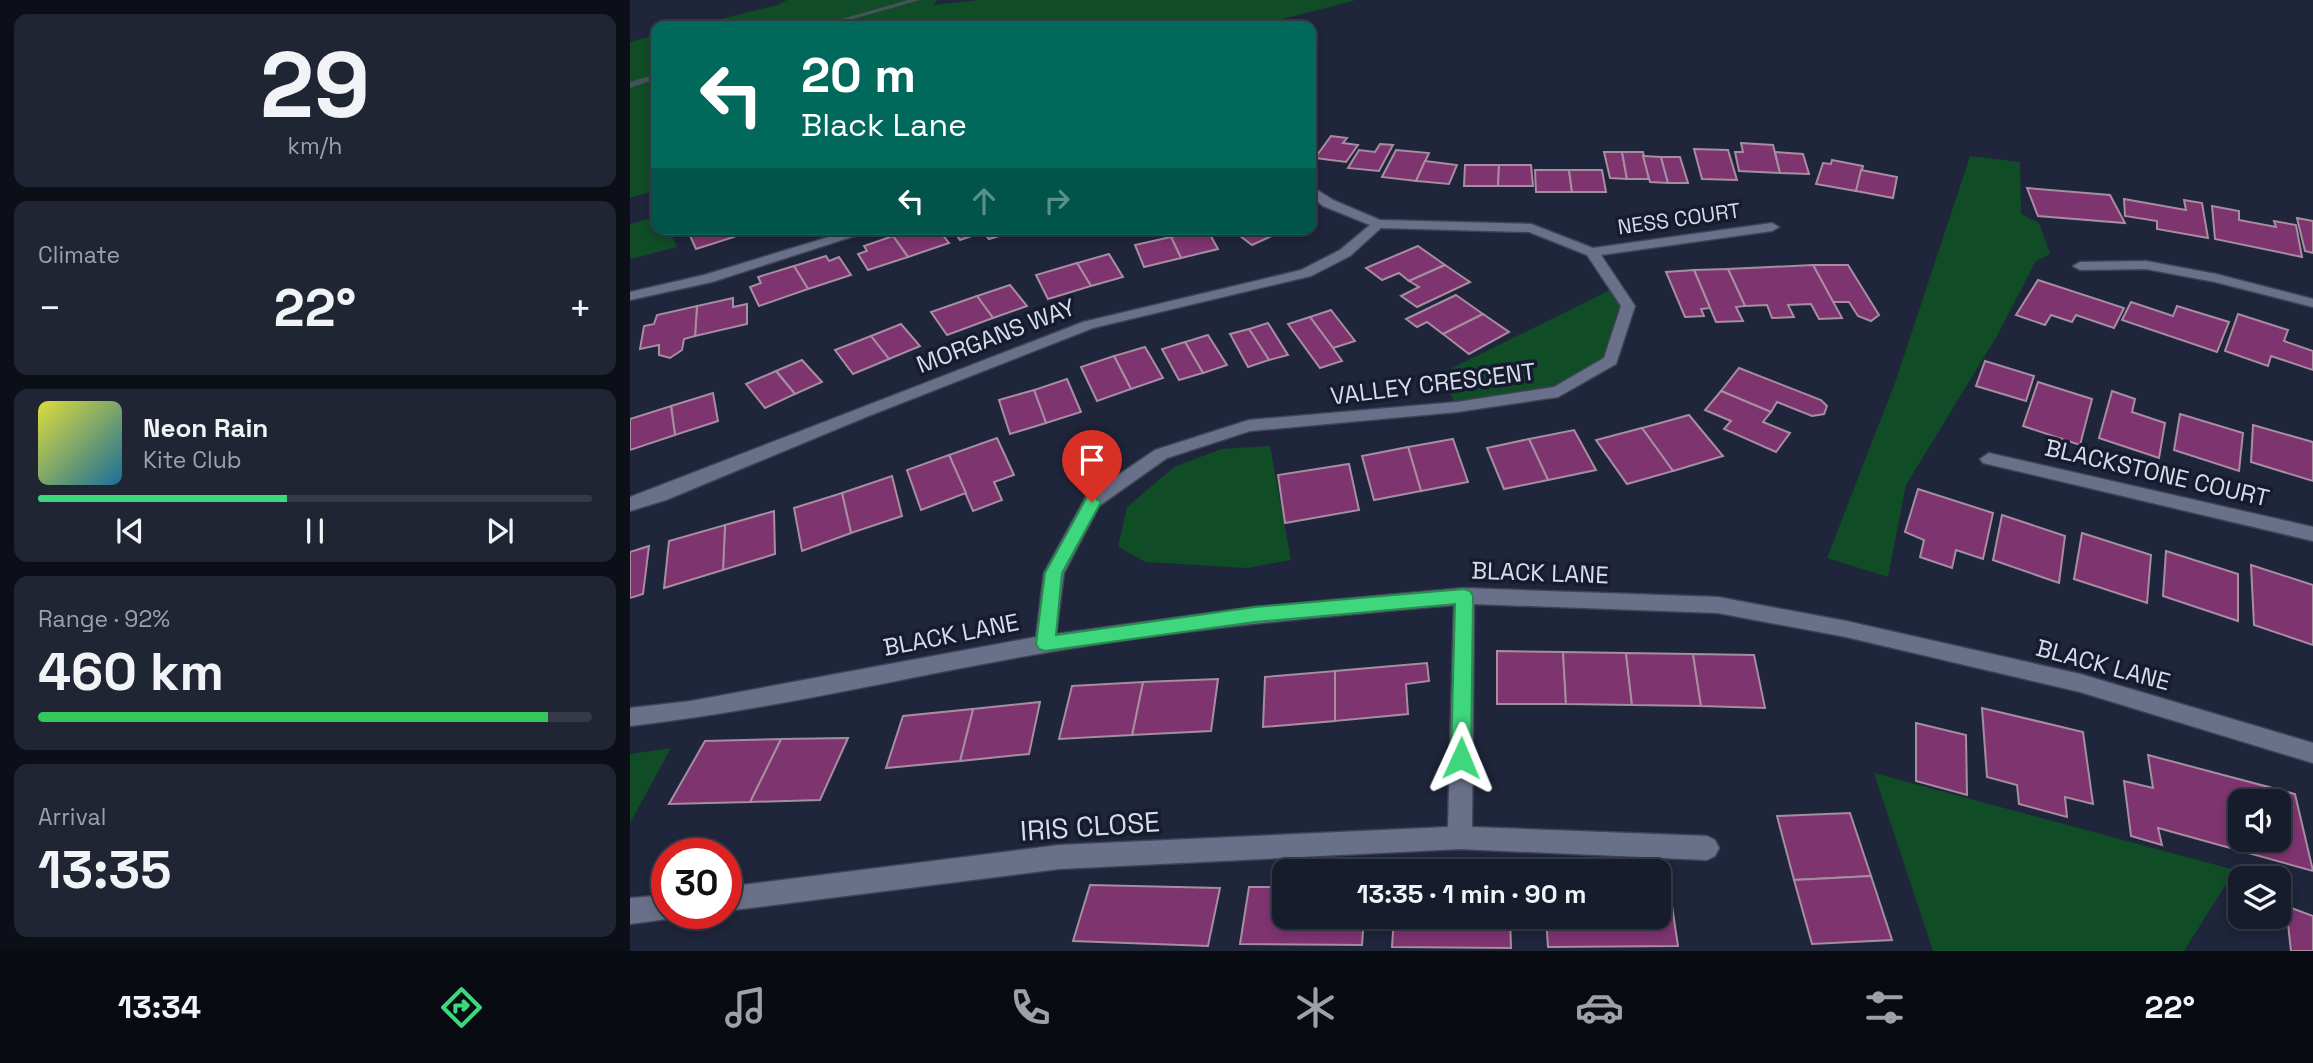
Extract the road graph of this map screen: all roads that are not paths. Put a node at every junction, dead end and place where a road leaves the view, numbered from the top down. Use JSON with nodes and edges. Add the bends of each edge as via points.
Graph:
{"nodes":[{"id":1,"x":1316,"y":194,"type":"edge"},
{"id":2,"x":1378,"y":224,"type":"junction"},
{"id":3,"x":1772,"y":227,"type":"dead end"},
{"id":4,"x":850,"y":235,"type":"edge"},
{"id":5,"x":1592,"y":252,"type":"junction"},
{"id":6,"x":2080,"y":266,"type":"dead end"},
{"id":7,"x":630,"y":296,"type":"edge"},
{"id":8,"x":2313,"y":303,"type":"edge"},
{"id":9,"x":1989,"y":459,"type":"dead end"},
{"id":10,"x":630,"y":504,"type":"edge"},
{"id":11,"x":2313,"y":534,"type":"edge"},
{"id":12,"x":1464,"y":596,"type":"junction"},
{"id":13,"x":1045,"y":644,"type":"junction"},
{"id":14,"x":630,"y":717,"type":"edge"},
{"id":15,"x":2313,"y":753,"type":"edge"},
{"id":16,"x":1460,"y":838,"type":"junction"},
{"id":17,"x":1707,"y":848,"type":"dead end"},
{"id":18,"x":742,"y":897,"type":"edge"},
{"id":19,"x":651,"y":909,"type":"edge"},
{"id":20,"x":630,"y":912,"type":"edge"}],
"edges":[{"from":1,"to":2,"type":"street"},
{"from":2,"to":5,"type":"street","via":[[1531,228]]},
{"from":2,"to":10,"type":"street","name":"MORGANS WAY","via":[[1360,244],[1306,273],[1088,325]]},
{"from":3,"to":5,"type":"street","name":"NESS COURT"},
{"from":4,"to":7,"type":"street","via":[[707,279]]},
{"from":5,"to":13,"type":"street","name":"VALLEY CRESCENT","via":[[1628,306],[1611,361],[1558,392],[1457,407],[1250,426],[1161,454],[1092,502],[1054,573]]},
{"from":6,"to":8,"type":"street","via":[[2146,265]]},
{"from":9,"to":11,"type":"street","name":"BLACKSTONE COURT"},
{"from":12,"to":13,"type":"street","name":"BLACK LANE","via":[[1255,615]]},
{"from":12,"to":15,"type":"street","name":"BLACK LANE","via":[[1718,606],[1846,629],[2080,683]]},
{"from":12,"to":16,"type":"street"},
{"from":13,"to":14,"type":"street","name":"BLACK LANE","via":[[691,710]]},
{"from":16,"to":17,"type":"street","name":"IRIS CLOSE"},
{"from":16,"to":18,"type":"street","name":"IRIS CLOSE","via":[[1059,857]]},
{"from":19,"to":20,"type":"street"}]}
